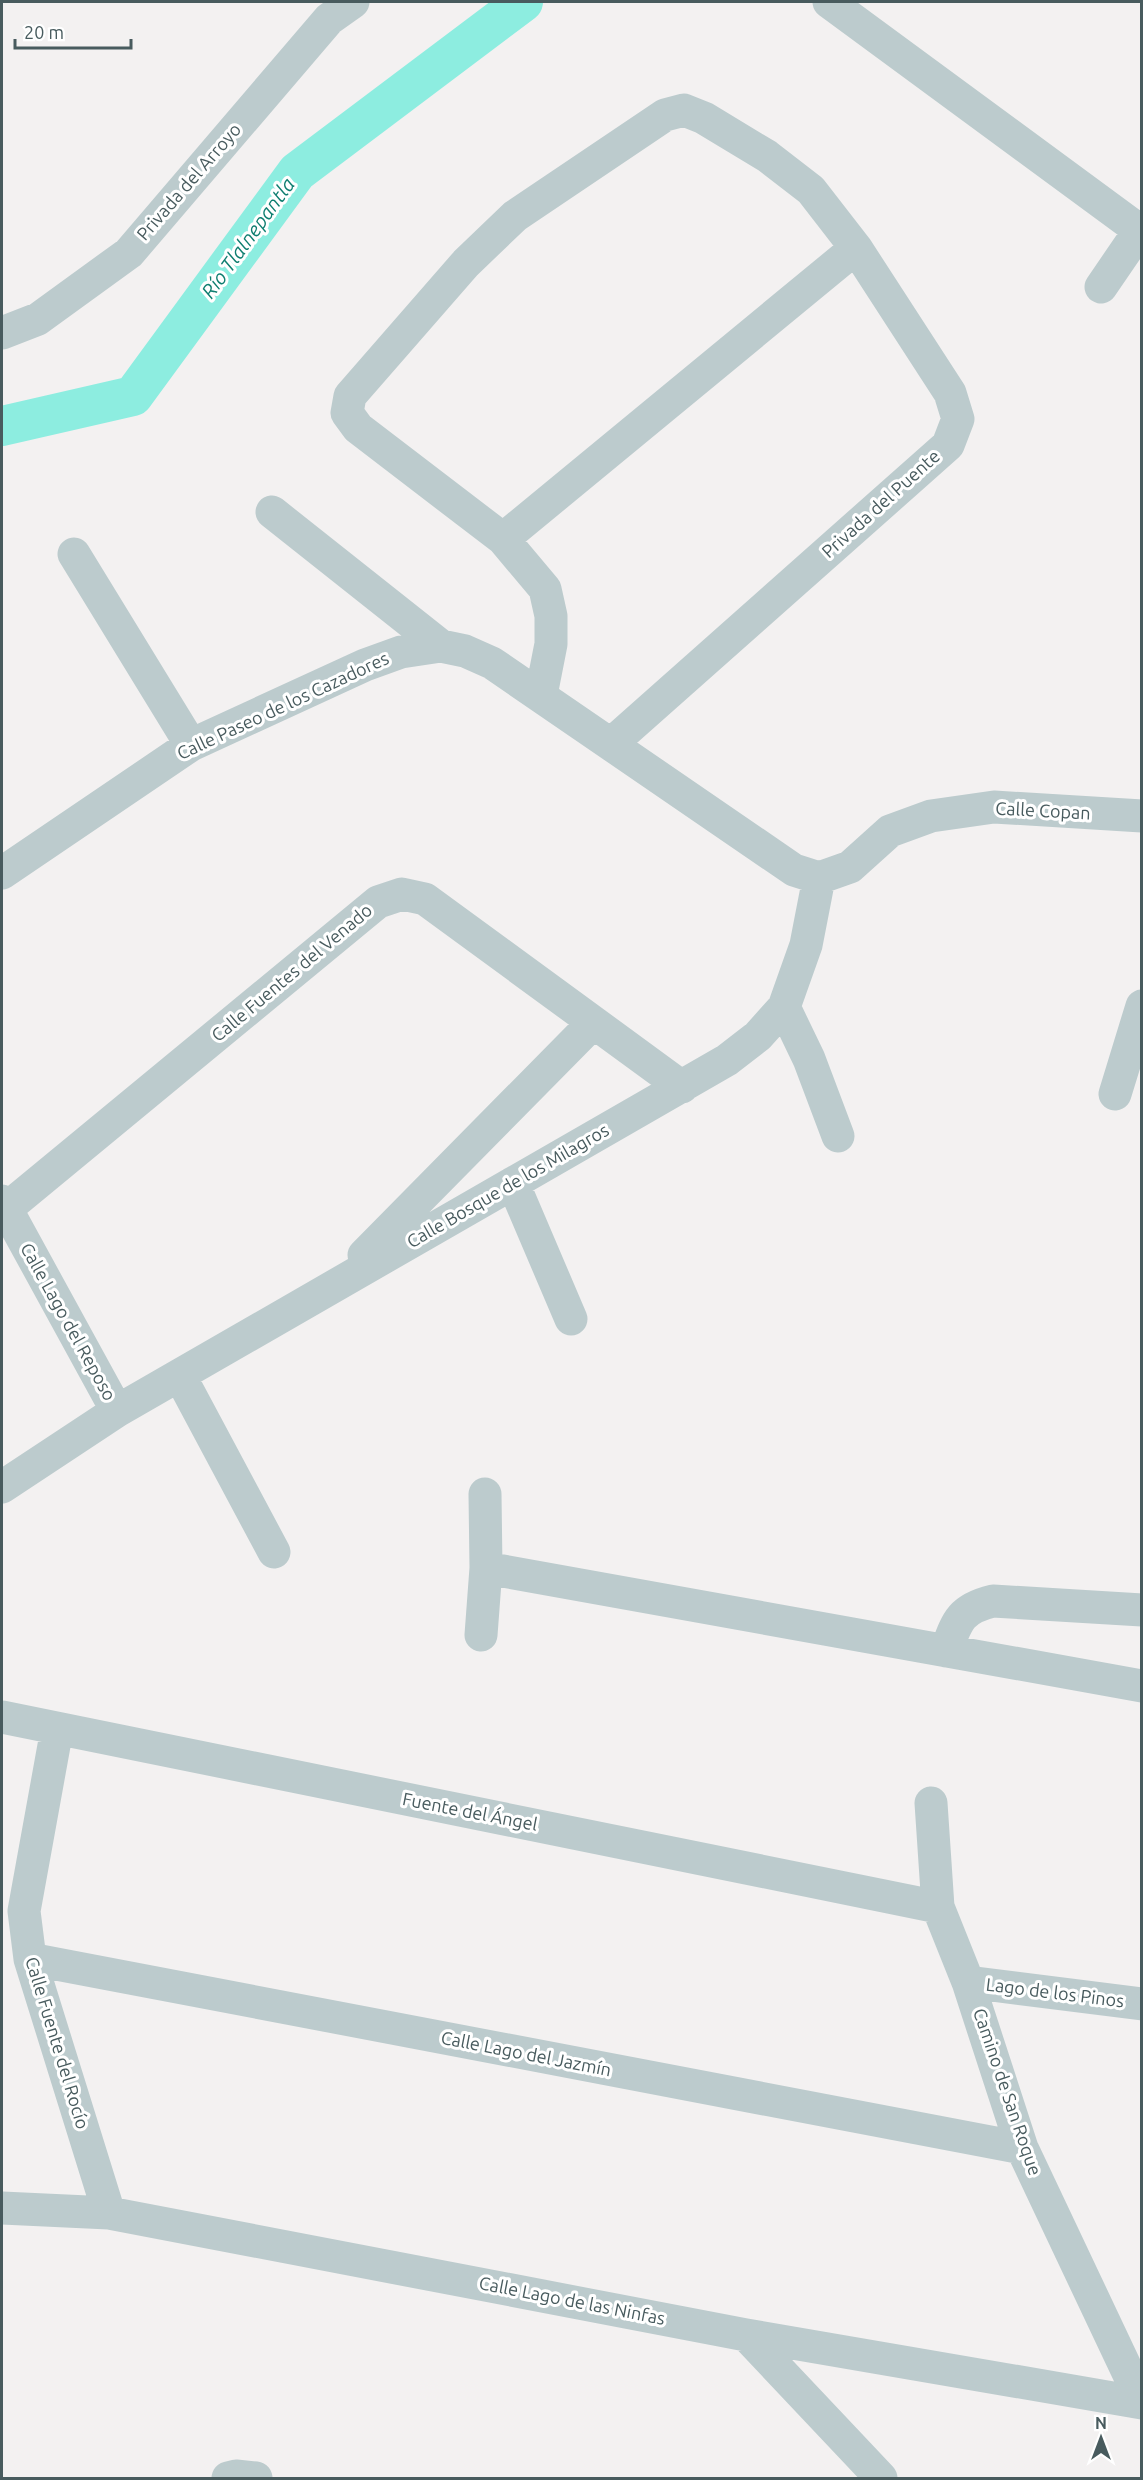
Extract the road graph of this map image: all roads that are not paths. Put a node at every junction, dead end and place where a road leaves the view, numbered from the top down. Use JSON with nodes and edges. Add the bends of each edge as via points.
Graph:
{"nodes":[{"id":1,"x":353,"y":2,"type":"edge"},
{"id":2,"x":829,"y":2,"type":"edge"},
{"id":3,"x":1140,"y":229,"type":"edge"},
{"id":4,"x":856,"y":248,"type":"junction"},
{"id":5,"x":1101,"y":287,"type":"dead end"},
{"id":6,"x":2,"y":333,"type":"edge"},
{"id":7,"x":272,"y":512,"type":"dead end"},
{"id":8,"x":504,"y":539,"type":"junction"},
{"id":9,"x":74,"y":554,"type":"dead end"},
{"id":10,"x":441,"y":646,"type":"junction"},
{"id":11,"x":541,"y":695,"type":"junction"},
{"id":12,"x":610,"y":744,"type":"junction"},
{"id":13,"x":191,"y":745,"type":"junction"},
{"id":14,"x":1142,"y":816,"type":"edge"},
{"id":15,"x":2,"y":873,"type":"edge"},
{"id":16,"x":819,"y":878,"type":"junction"},
{"id":17,"x":1142,"y":1006,"type":"edge"},
{"id":18,"x":784,"y":1007,"type":"junction"},
{"id":19,"x":593,"y":1023,"type":"junction"},
{"id":20,"x":682,"y":1087,"type":"junction"},
{"id":21,"x":1115,"y":1094,"type":"dead end"},
{"id":22,"x":838,"y":1136,"type":"dead end"},
{"id":23,"x":513,"y":1183,"type":"junction"},
{"id":24,"x":4,"y":1205,"type":"edge"},
{"id":25,"x":335,"y":1284,"type":"junction"},
{"id":26,"x":571,"y":1319,"type":"dead end"},
{"id":27,"x":180,"y":1376,"type":"junction"},
{"id":28,"x":117,"y":1411,"type":"junction"},
{"id":29,"x":2,"y":1487,"type":"edge"},
{"id":30,"x":485,"y":1494,"type":"dead end"},
{"id":31,"x":274,"y":1552,"type":"dead end"},
{"id":32,"x":486,"y":1568,"type":"junction"},
{"id":33,"x":1142,"y":1610,"type":"edge"},
{"id":34,"x":481,"y":1635,"type":"dead end"},
{"id":35,"x":946,"y":1651,"type":"junction"},
{"id":36,"x":1142,"y":1686,"type":"edge"},
{"id":37,"x":2,"y":1717,"type":"edge"},
{"id":38,"x":57,"y":1729,"type":"junction"},
{"id":39,"x":931,"y":1803,"type":"dead end"},
{"id":40,"x":938,"y":1907,"type":"junction"},
{"id":41,"x":30,"y":1959,"type":"junction"},
{"id":42,"x":968,"y":1982,"type":"junction"},
{"id":43,"x":1142,"y":2004,"type":"edge"},
{"id":44,"x":1022,"y":2148,"type":"junction"},
{"id":45,"x":2,"y":2208,"type":"edge"},
{"id":46,"x":109,"y":2213,"type":"junction"},
{"id":47,"x":746,"y":2335,"type":"junction"},
{"id":48,"x":1142,"y":2402,"type":"edge"},
{"id":49,"x":881,"y":2478,"type":"edge"}],
"edges":[{"from":1,"to":6,"type":"street","name":"Privada del Arroyo","via":[[329,19],[129,253],[38,319]]},
{"from":2,"to":3,"type":"street"},
{"from":3,"to":5,"type":"street"},
{"from":4,"to":8,"type":"street"},
{"from":4,"to":8,"type":"street","name":"Privada del Puente","via":[[811,190],[767,156],[684,110],[665,115],[515,216],[466,263],[350,396],[346,413],[357,428]]},
{"from":4,"to":12,"type":"street","name":"Privada del Puente","via":[[950,393],[958,419],[948,445]]},
{"from":7,"to":10,"type":"street"},
{"from":8,"to":11,"type":"street","via":[[545,589],[551,616],[551,644]]},
{"from":9,"to":13,"type":"street"},
{"from":10,"to":11,"type":"street","name":"Calle Paseo de los Cazadores","via":[[492,663]]},
{"from":10,"to":13,"type":"street","name":"Calle Paseo de los Cazadores","via":[[401,652],[365,665]]},
{"from":11,"to":12,"type":"street","name":"Calle Paseo de los Cazadores"},
{"from":12,"to":16,"type":"street","name":"Calle Paseo de los Cazadores","via":[[794,870]]},
{"from":13,"to":15,"type":"street","name":"Calle Paseo de los Cazadores"},
{"from":14,"to":16,"type":"street","name":"Calle Copan","via":[[994,807],[931,816],[890,831],[850,867]]},
{"from":16,"to":18,"type":"street","via":[[806,945]]},
{"from":17,"to":21,"type":"street"},
{"from":18,"to":20,"type":"street","name":"Calle Bosque de los Milagros","via":[[758,1036]]},
{"from":18,"to":22,"type":"street"},
{"from":19,"to":20,"type":"street","name":"Calle Fuentes del Venado"},
{"from":19,"to":24,"type":"street","name":"Calle Fuentes del Venado","via":[[425,899],[402,894],[378,902]]},
{"from":19,"to":25,"type":"street","name":"Calle Bosque de los Milagros"},
{"from":20,"to":23,"type":"street","name":"Calle Bosque de los Milagros"},
{"from":23,"to":25,"type":"street","name":"Calle Bosque de los Milagros"},
{"from":23,"to":26,"type":"street"},
{"from":24,"to":28,"type":"street","name":"Calle Lago del Reposo"},
{"from":25,"to":27,"type":"street","name":"Calle Bosque de los Milagros"},
{"from":27,"to":28,"type":"street","name":"Calle Bosque de los Milagros"},
{"from":27,"to":31,"type":"street"},
{"from":28,"to":29,"type":"street","name":"Calle Bosque de los Milagros"},
{"from":30,"to":32,"type":"street"},
{"from":32,"to":34,"type":"street"},
{"from":32,"to":35,"type":"street"},
{"from":33,"to":35,"type":"street","via":[[993,1601],[971,1606],[957,1621]]},
{"from":35,"to":36,"type":"street"},
{"from":37,"to":38,"type":"street","name":"Fuente del Ángel"},
{"from":38,"to":40,"type":"street","name":"Fuente del Ángel"},
{"from":38,"to":41,"type":"street","name":"Calle Fuente del Rocío","via":[[24,1911]]},
{"from":39,"to":40,"type":"street","name":"Camino de San Roque"},
{"from":40,"to":42,"type":"street","name":"Camino de San Roque"},
{"from":41,"to":44,"type":"street","name":"Calle Lago del Jazmín"},
{"from":41,"to":46,"type":"street","name":"Calle Fuente del Rocío"},
{"from":42,"to":43,"type":"street","name":"Lago de los Pinos"},
{"from":42,"to":44,"type":"street","name":"Camino de San Roque"},
{"from":44,"to":48,"type":"street","name":"Camino de San Roque"},
{"from":45,"to":46,"type":"street","name":"Calle Lago de las Ninfas"},
{"from":46,"to":47,"type":"street","name":"Calle Lago de las Ninfas"},
{"from":47,"to":48,"type":"street","name":"Calle Lago de las Ninfas"},
{"from":47,"to":49,"type":"street"}]}
